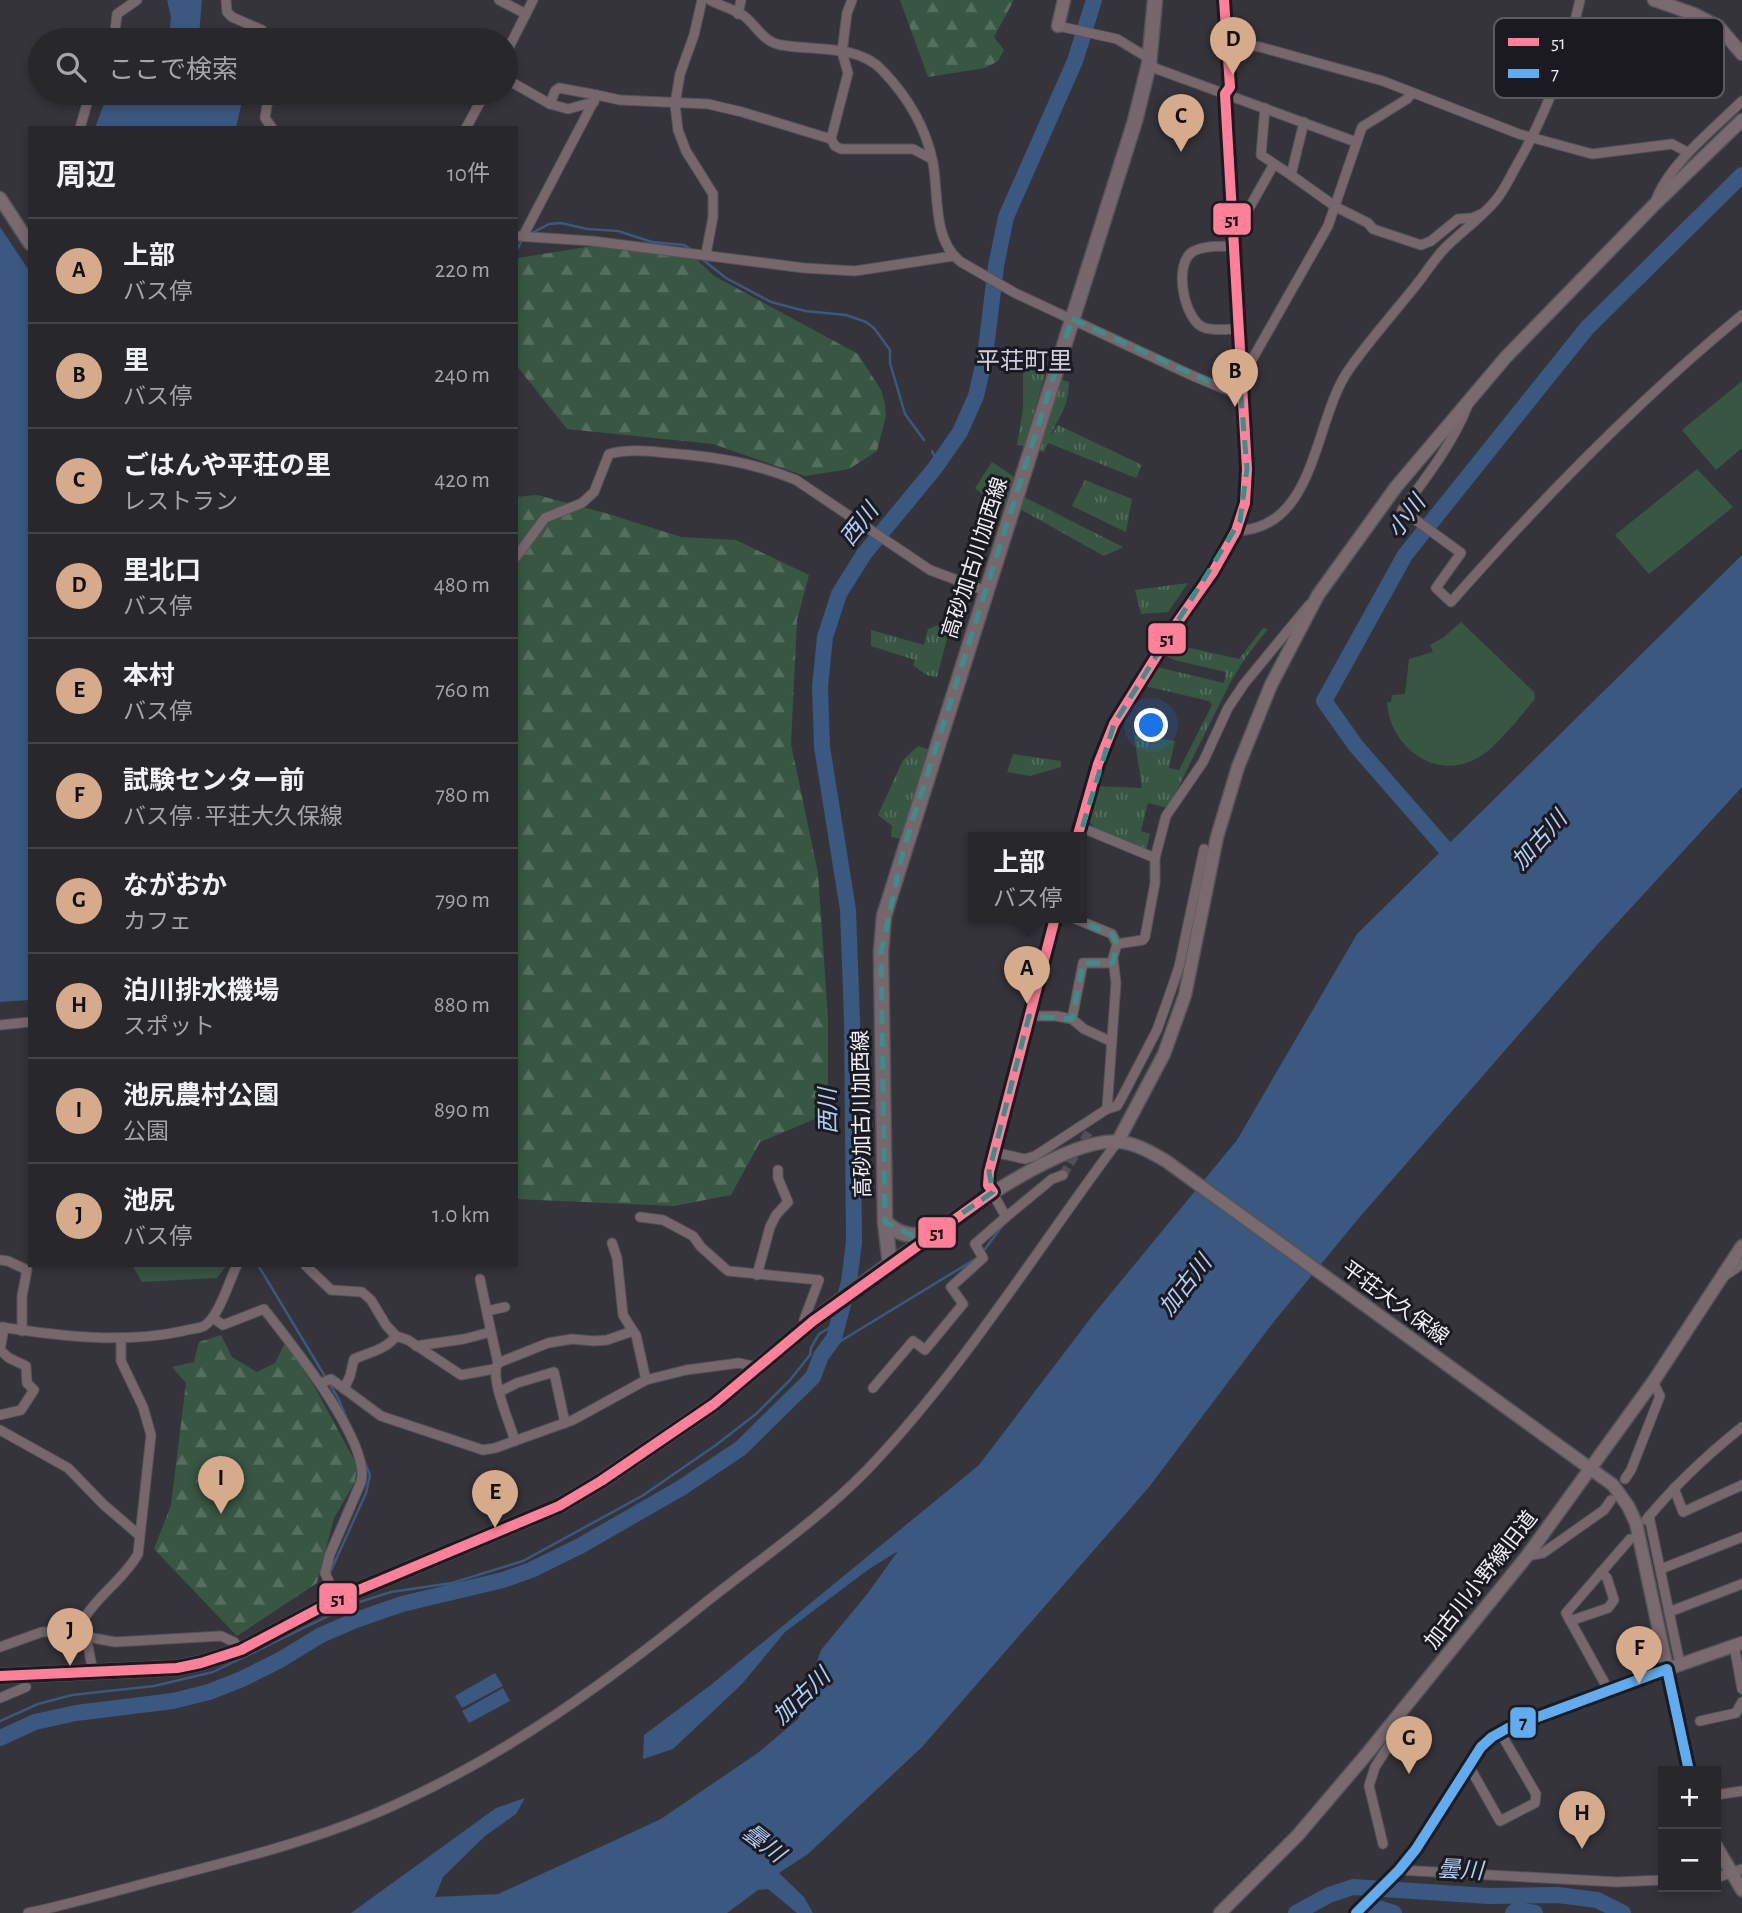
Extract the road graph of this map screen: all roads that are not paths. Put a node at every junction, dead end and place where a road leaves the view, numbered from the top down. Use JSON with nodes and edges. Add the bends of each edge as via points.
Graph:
{"nodes":[{"id":1,"x":136,"y":0,"type":"edge"},
{"id":2,"x":226,"y":0,"type":"edge"},
{"id":3,"x":499,"y":0,"type":"edge"},
{"id":4,"x":533,"y":0,"type":"edge"},
{"id":5,"x":702,"y":0,"type":"edge"},
{"id":6,"x":710,"y":0,"type":"edge"},
{"id":7,"x":741,"y":0,"type":"edge"},
{"id":8,"x":852,"y":0,"type":"edge"},
{"id":9,"x":1064,"y":0,"type":"edge"},
{"id":10,"x":1155,"y":0,"type":"edge"},
{"id":11,"x":1224,"y":0,"type":"edge"},
{"id":12,"x":1580,"y":0,"type":"edge"},
{"id":13,"x":1654,"y":0,"type":"edge"},
{"id":14,"x":738,"y":13,"type":"junction"},
{"id":15,"x":526,"y":14,"type":"junction"},
{"id":16,"x":1576,"y":18,"type":"edge"},
{"id":17,"x":1702,"y":18,"type":"edge"},
{"id":18,"x":1060,"y":26,"type":"joint"},
{"id":19,"x":115,"y":28,"type":"edge"},
{"id":20,"x":257,"y":28,"type":"edge"},
{"id":21,"x":518,"y":30,"type":"edge"},
{"id":22,"x":1724,"y":33,"type":"edge"},
{"id":23,"x":1227,"y":48,"type":"junction"},
{"id":24,"x":842,"y":52,"type":"junction"},
{"id":25,"x":1742,"y":54,"type":"edge"},
{"id":26,"x":1150,"y":62,"type":"junction"},
{"id":27,"x":518,"y":86,"type":"edge"},
{"id":28,"x":1412,"y":93,"type":"junction"},
{"id":29,"x":1225,"y":94,"type":"junction"},
{"id":30,"x":596,"y":98,"type":"junction"},
{"id":31,"x":1549,"y":98,"type":"edge"},
{"id":32,"x":1742,"y":101,"type":"edge"},
{"id":33,"x":551,"y":104,"type":"junction"},
{"id":34,"x":675,"y":104,"type":"junction"},
{"id":35,"x":87,"y":105,"type":"edge"},
{"id":36,"x":267,"y":105,"type":"edge"},
{"id":37,"x":478,"y":105,"type":"edge"},
{"id":38,"x":1265,"y":108,"type":"junction"},
{"id":39,"x":1742,"y":120,"type":"edge"},
{"id":40,"x":1304,"y":122,"type":"junction"},
{"id":41,"x":81,"y":126,"type":"edge"},
{"id":42,"x":271,"y":126,"type":"edge"},
{"id":43,"x":467,"y":126,"type":"edge"},
{"id":44,"x":1532,"y":138,"type":"junction"},
{"id":45,"x":831,"y":139,"type":"junction"},
{"id":46,"x":1356,"y":142,"type":"junction"},
{"id":47,"x":1687,"y":152,"type":"junction"},
{"id":48,"x":932,"y":159,"type":"junction"},
{"id":49,"x":1274,"y":164,"type":"junction"},
{"id":50,"x":1292,"y":175,"type":"junction"},
{"id":51,"x":0,"y":198,"type":"edge"},
{"id":52,"x":1654,"y":205,"type":"junction"},
{"id":53,"x":1336,"y":207,"type":"junction"},
{"id":54,"x":1484,"y":212,"type":"junction"},
{"id":55,"x":1232,"y":215,"type":"junction"},
{"id":56,"x":520,"y":236,"type":"edge"},
{"id":57,"x":28,"y":241,"type":"edge"},
{"id":58,"x":1233,"y":246,"type":"junction"},
{"id":59,"x":706,"y":254,"type":"junction"},
{"id":60,"x":953,"y":256,"type":"junction"},
{"id":61,"x":1742,"y":315,"type":"edge"},
{"id":62,"x":1072,"y":319,"type":"junction"},
{"id":63,"x":1238,"y":329,"type":"junction"},
{"id":64,"x":1241,"y":379,"type":"junction"},
{"id":65,"x":1241,"y":396,"type":"junction"},
{"id":66,"x":1470,"y":400,"type":"junction"},
{"id":67,"x":1236,"y":531,"type":"junction"},
{"id":68,"x":518,"y":554,"type":"edge"},
{"id":69,"x":986,"y":591,"type":"junction"},
{"id":70,"x":1318,"y":595,"type":"junction"},
{"id":71,"x":1080,"y":827,"type":"junction"},
{"id":72,"x":1079,"y":832,"type":"edge"},
{"id":73,"x":1203,"y":849,"type":"dead end"},
{"id":74,"x":1155,"y":858,"type":"junction"},
{"id":75,"x":1054,"y":923,"type":"edge"},
{"id":76,"x":1085,"y":923,"type":"edge"},
{"id":77,"x":1117,"y":944,"type":"junction"},
{"id":78,"x":1112,"y":963,"type":"junction"},
{"id":79,"x":1029,"y":1016,"type":"junction"},
{"id":80,"x":1072,"y":1019,"type":"junction"},
{"id":81,"x":28,"y":1022,"type":"edge"},
{"id":82,"x":0,"y":1025,"type":"edge"},
{"id":83,"x":1110,"y":1041,"type":"junction"},
{"id":84,"x":1103,"y":1111,"type":"junction"},
{"id":85,"x":1090,"y":1130,"type":"tunnel mouth"},
{"id":86,"x":1122,"y":1142,"type":"junction"},
{"id":87,"x":993,"y":1152,"type":"junction"},
{"id":88,"x":778,"y":1170,"type":"dead end"},
{"id":89,"x":1063,"y":1175,"type":"tunnel mouth"},
{"id":90,"x":993,"y":1192,"type":"junction"},
{"id":91,"x":640,"y":1217,"type":"dead end"},
{"id":92,"x":1006,"y":1217,"type":"junction"},
{"id":93,"x":885,"y":1222,"type":"junction"},
{"id":94,"x":939,"y":1229,"type":"junction"},
{"id":95,"x":612,"y":1243,"type":"dead end"},
{"id":96,"x":1742,"y":1246,"type":"edge"},
{"id":97,"x":0,"y":1260,"type":"edge"},
{"id":98,"x":890,"y":1264,"type":"junction"},
{"id":99,"x":1742,"y":1264,"type":"edge"},
{"id":100,"x":236,"y":1267,"type":"edge"},
{"id":101,"x":307,"y":1267,"type":"edge"},
{"id":102,"x":757,"y":1275,"type":"junction"},
{"id":103,"x":480,"y":1279,"type":"dead end"},
{"id":104,"x":1718,"y":1281,"type":"junction"},
{"id":105,"x":505,"y":1307,"type":"dead end"},
{"id":106,"x":487,"y":1311,"type":"junction"},
{"id":107,"x":213,"y":1318,"type":"junction"},
{"id":108,"x":811,"y":1323,"type":"junction"},
{"id":109,"x":2,"y":1327,"type":"edge"},
{"id":110,"x":22,"y":1331,"type":"junction"},
{"id":111,"x":633,"y":1331,"type":"junction"},
{"id":112,"x":491,"y":1332,"type":"junction"},
{"id":113,"x":396,"y":1336,"type":"junction"},
{"id":114,"x":121,"y":1338,"type":"junction"},
{"id":115,"x":416,"y":1346,"type":"junction"},
{"id":116,"x":496,"y":1366,"type":"junction"},
{"id":117,"x":757,"y":1367,"type":"junction"},
{"id":118,"x":646,"y":1380,"type":"junction"},
{"id":119,"x":1653,"y":1382,"type":"junction"},
{"id":120,"x":321,"y":1383,"type":"junction"},
{"id":121,"x":873,"y":1388,"type":"dead end"},
{"id":122,"x":344,"y":1389,"type":"junction"},
{"id":123,"x":499,"y":1392,"type":"junction"},
{"id":124,"x":0,"y":1415,"type":"edge"},
{"id":125,"x":565,"y":1423,"type":"junction"},
{"id":126,"x":1742,"y":1427,"type":"edge"},
{"id":127,"x":0,"y":1430,"type":"edge"},
{"id":128,"x":515,"y":1441,"type":"junction"},
{"id":129,"x":1586,"y":1465,"type":"junction"},
{"id":130,"x":1625,"y":1479,"type":"dead end"},
{"id":131,"x":1742,"y":1485,"type":"edge"},
{"id":132,"x":1674,"y":1488,"type":"junction"},
{"id":133,"x":1611,"y":1500,"type":"dead end"},
{"id":134,"x":1644,"y":1520,"type":"junction"},
{"id":135,"x":139,"y":1535,"type":"junction"},
{"id":136,"x":1742,"y":1537,"type":"edge"},
{"id":137,"x":1630,"y":1539,"type":"dead end"},
{"id":138,"x":1527,"y":1556,"type":"junction"},
{"id":139,"x":1661,"y":1569,"type":"junction"},
{"id":140,"x":1601,"y":1572,"type":"junction"},
{"id":141,"x":1742,"y":1584,"type":"edge"},
{"id":142,"x":337,"y":1599,"type":"junction"},
{"id":143,"x":1669,"y":1612,"type":"junction"},
{"id":144,"x":1568,"y":1617,"type":"junction"},
{"id":145,"x":86,"y":1636,"type":"junction"},
{"id":146,"x":1738,"y":1644,"type":"edge"},
{"id":147,"x":0,"y":1647,"type":"edge"},
{"id":148,"x":242,"y":1650,"type":"junction"},
{"id":149,"x":1680,"y":1664,"type":"junction"},
{"id":150,"x":1667,"y":1669,"type":"junction"},
{"id":151,"x":93,"y":1672,"type":"junction"},
{"id":152,"x":0,"y":1676,"type":"edge"},
{"id":153,"x":26,"y":1687,"type":"dead end"},
{"id":154,"x":1742,"y":1689,"type":"edge"},
{"id":155,"x":1609,"y":1691,"type":"junction"},
{"id":156,"x":1,"y":1697,"type":"edge"},
{"id":157,"x":1742,"y":1702,"type":"edge"},
{"id":158,"x":1400,"y":1713,"type":"junction"},
{"id":159,"x":1705,"y":1722,"type":"dead end"},
{"id":160,"x":1500,"y":1731,"type":"junction"},
{"id":161,"x":1469,"y":1766,"type":"junction"},
{"id":162,"x":1688,"y":1766,"type":"edge"},
{"id":163,"x":1742,"y":1791,"type":"edge"},
{"id":164,"x":1721,"y":1794,"type":"edge"},
{"id":165,"x":1383,"y":1844,"type":"dead end"},
{"id":166,"x":1721,"y":1852,"type":"edge"},
{"id":167,"x":1736,"y":1871,"type":"edge"},
{"id":168,"x":1397,"y":1872,"type":"junction"},
{"id":169,"x":1658,"y":1880,"type":"edge"},
{"id":170,"x":1742,"y":1890,"type":"edge"},
{"id":171,"x":28,"y":1913,"type":"edge"},
{"id":172,"x":1220,"y":1913,"type":"edge"},
{"id":173,"x":1356,"y":1913,"type":"edge"}],
"edges":[{"from":1,"to":19,"type":"street","via":[[117,13]]},
{"from":2,"to":20,"type":"street","via":[[232,17]]},
{"from":3,"to":15,"type":"street"},
{"from":4,"to":15,"type":"street"},
{"from":5,"to":34,"type":"street"},
{"from":6,"to":14,"type":"street"},
{"from":7,"to":14,"type":"street"},
{"from":8,"to":24,"type":"street"},
{"from":9,"to":18,"type":"street"},
{"from":10,"to":26,"type":"main road","name":"高砂加古川加西線"},
{"from":11,"to":23,"type":"street"},
{"from":12,"to":16,"type":"street"},
{"from":13,"to":17,"type":"street"},
{"from":14,"to":24,"type":"street","via":[[779,45]]},
{"from":15,"to":21,"type":"street"},
{"from":18,"to":26,"type":"street","via":[[1127,43]]},
{"from":22,"to":25,"type":"street"},
{"from":23,"to":28,"type":"street","via":[[1260,47]]},
{"from":23,"to":29,"type":"street","via":[[1230,87]]},
{"from":24,"to":45,"type":"street","via":[[848,73]]},
{"from":24,"to":48,"type":"street","via":[[872,61],[897,87],[918,117]]},
{"from":26,"to":29,"type":"street","via":[[1157,69]]},
{"from":26,"to":62,"type":"main road","name":"高砂加古川加西線"},
{"from":27,"to":33,"type":"street"},
{"from":28,"to":44,"type":"street"},
{"from":28,"to":46,"type":"street","via":[[1362,127]]},
{"from":29,"to":38,"type":"street"},
{"from":29,"to":55,"type":"street"},
{"from":30,"to":33,"type":"street","via":[[568,109]]},
{"from":30,"to":33,"type":"street","via":[[559,88]]},
{"from":30,"to":34,"type":"street"},
{"from":30,"to":56,"type":"street"},
{"from":31,"to":44,"type":"street"},
{"from":32,"to":47,"type":"street"},
{"from":34,"to":45,"type":"street","via":[[742,111]]},
{"from":34,"to":59,"type":"street","via":[[686,151],[713,194]]},
{"from":35,"to":41,"type":"street"},
{"from":36,"to":42,"type":"street","via":[[265,118]]},
{"from":37,"to":43,"type":"street"},
{"from":38,"to":40,"type":"street"},
{"from":38,"to":49,"type":"street","via":[[1261,155]]},
{"from":39,"to":52,"type":"street"},
{"from":40,"to":46,"type":"street"},
{"from":40,"to":50,"type":"street"},
{"from":44,"to":47,"type":"street","via":[[1592,155],[1672,144]]},
{"from":44,"to":54,"type":"street","via":[[1497,199]]},
{"from":45,"to":48,"type":"street","via":[[841,149],[913,149]]},
{"from":46,"to":53,"type":"street"},
{"from":47,"to":52,"type":"street"},
{"from":48,"to":60,"type":"street","via":[[940,227]]},
{"from":49,"to":50,"type":"street"},
{"from":49,"to":55,"type":"street","via":[[1247,212]]},
{"from":50,"to":53,"type":"street"},
{"from":51,"to":57,"type":"street"},
{"from":52,"to":66,"type":"street"},
{"from":53,"to":54,"type":"street","via":[[1373,229],[1417,245],[1431,241],[1458,219]]},
{"from":53,"to":64,"type":"street"},
{"from":54,"to":67,"type":"street","via":[[1444,248],[1349,369],[1334,392],[1296,498],[1254,531]]},
{"from":55,"to":58,"type":"street"},
{"from":56,"to":59,"type":"street"},
{"from":58,"to":63,"type":"street"},
{"from":58,"to":63,"type":"street","via":[[1194,251],[1186,257],[1182,275],[1185,296],[1198,324],[1216,330]]},
{"from":59,"to":60,"type":"street","via":[[855,271]]},
{"from":60,"to":62,"type":"street","via":[[977,273]]},
{"from":61,"to":66,"type":"street","via":[[1602,443],[1517,527],[1451,602],[1436,588],[1461,553],[1402,510],[1458,427]]},
{"from":62,"to":65,"type":"street"},
{"from":62,"to":69,"type":"main road","name":"高砂加古川加西線"},
{"from":63,"to":64,"type":"street"},
{"from":64,"to":65,"type":"street"},
{"from":65,"to":67,"type":"street","via":[[1247,469],[1245,503]]},
{"from":66,"to":70,"type":"street","via":[[1396,487]]},
{"from":67,"to":71,"type":"street","via":[[1114,724]]},
{"from":68,"to":69,"type":"street","via":[[545,518],[582,503],[594,492],[609,454],[625,450],[716,457],[796,480],[930,570]]},
{"from":69,"to":93,"type":"main road","name":"高砂加古川加西線","via":[[884,916]]},
{"from":70,"to":74,"type":"street","via":[[1228,708],[1203,762],[1166,816]]},
{"from":70,"to":86,"type":"street","via":[[1271,685],[1238,767],[1217,837],[1179,1015]]},
{"from":71,"to":72,"type":"street"},
{"from":71,"to":74,"type":"street"},
{"from":73,"to":84,"type":"street","via":[[1178,967],[1157,1030],[1120,1101]]},
{"from":74,"to":77,"type":"street","via":[[1145,937]]},
{"from":75,"to":79,"type":"street"},
{"from":76,"to":77,"type":"street","via":[[1111,934]]},
{"from":77,"to":78,"type":"street"},
{"from":78,"to":80,"type":"street","via":[[1083,963]]},
{"from":78,"to":83,"type":"street","via":[[1116,983]]},
{"from":79,"to":80,"type":"street"},
{"from":79,"to":87,"type":"street"},
{"from":80,"to":83,"type":"street"},
{"from":81,"to":82,"type":"street"},
{"from":83,"to":84,"type":"street"},
{"from":84,"to":85,"type":"street"},
{"from":84,"to":87,"type":"street","via":[[1035,1156],[1024,1159]]},
{"from":86,"to":90,"type":"street","via":[[1074,1151]]},
{"from":86,"to":129,"type":"street","name":"平荘大久保線","via":[[1166,1161]]},
{"from":86,"to":171,"type":"street","via":[[1055,1225],[958,1363],[867,1470],[755,1566],[608,1679],[503,1749],[345,1826]]},
{"from":87,"to":90,"type":"street","via":[[987,1178]]},
{"from":88,"to":102,"type":"street","via":[[788,1202],[770,1227]]},
{"from":89,"to":92,"type":"street"},
{"from":90,"to":92,"type":"street"},
{"from":90,"to":94,"type":"street"},
{"from":91,"to":102,"type":"street","via":[[663,1220],[693,1236],[729,1271]]},
{"from":92,"to":121,"type":"street","via":[[975,1244],[983,1258],[951,1287],[963,1304],[925,1350],[913,1341]]},
{"from":93,"to":94,"type":"main road","via":[[908,1236]]},
{"from":93,"to":98,"type":"main road","name":"高砂加古川加西線"},
{"from":94,"to":98,"type":"street"},
{"from":95,"to":111,"type":"street","via":[[623,1315]]},
{"from":96,"to":104,"type":"street","name":"加古川小野線旧道"},
{"from":97,"to":110,"type":"street","via":[[27,1270]]},
{"from":98,"to":108,"type":"main road"},
{"from":99,"to":104,"type":"street"},
{"from":100,"to":107,"type":"street"},
{"from":101,"to":113,"type":"street","via":[[331,1290],[362,1292]]},
{"from":102,"to":108,"type":"street","via":[[819,1280],[804,1320]]},
{"from":103,"to":106,"type":"street"},
{"from":104,"to":119,"type":"street","name":"加古川小野線旧道"},
{"from":105,"to":106,"type":"street"},
{"from":106,"to":112,"type":"street"},
{"from":107,"to":114,"type":"street","via":[[203,1326],[171,1334]]},
{"from":107,"to":120,"type":"street","via":[[223,1325],[264,1310]]},
{"from":108,"to":117,"type":"main road"},
{"from":109,"to":110,"type":"street"},
{"from":109,"to":124,"type":"street","via":[[0,1350],[26,1366],[27,1383],[34,1390],[21,1410]]},
{"from":110,"to":114,"type":"street"},
{"from":111,"to":116,"type":"street","via":[[607,1340],[548,1343]]},
{"from":111,"to":118,"type":"street"},
{"from":112,"to":115,"type":"street"},
{"from":112,"to":116,"type":"street"},
{"from":113,"to":115,"type":"street"},
{"from":113,"to":122,"type":"street","via":[[354,1359]]},
{"from":114,"to":135,"type":"street","via":[[121,1361],[151,1435]]},
{"from":115,"to":116,"type":"street","via":[[461,1375]]},
{"from":116,"to":123,"type":"street"},
{"from":117,"to":118,"type":"street","via":[[739,1363]]},
{"from":117,"to":142,"type":"main road","via":[[693,1419],[559,1506]]},
{"from":118,"to":125,"type":"street"},
{"from":119,"to":129,"type":"street","name":"加古川小野線旧道"},
{"from":119,"to":130,"type":"street","via":[[1660,1396]]},
{"from":120,"to":122,"type":"street","via":[[331,1379]]},
{"from":120,"to":142,"type":"street","via":[[353,1443],[363,1474],[325,1573]]},
{"from":122,"to":128,"type":"street","via":[[381,1416],[469,1446],[483,1450]]},
{"from":123,"to":125,"type":"street","via":[[554,1372]]},
{"from":123,"to":128,"type":"street"},
{"from":125,"to":128,"type":"street"},
{"from":126,"to":132,"type":"street"},
{"from":127,"to":135,"type":"street","via":[[68,1468]]},
{"from":129,"to":134,"type":"street","name":"平荘大久保線","via":[[1614,1485]]},
{"from":129,"to":138,"type":"street","name":"加古川小野線旧道"},
{"from":131,"to":132,"type":"street","via":[[1683,1512]]},
{"from":132,"to":134,"type":"street"},
{"from":133,"to":138,"type":"street","via":[[1604,1510],[1543,1553]]},
{"from":134,"to":139,"type":"street"},
{"from":134,"to":150,"type":"street","name":"平荘大久保線"},
{"from":135,"to":145,"type":"street","via":[[133,1563],[83,1620]]},
{"from":136,"to":139,"type":"street"},
{"from":137,"to":140,"type":"street"},
{"from":138,"to":158,"type":"street","name":"加古川小野線旧道"},
{"from":139,"to":143,"type":"street"},
{"from":140,"to":144,"type":"street"},
{"from":140,"to":144,"type":"street","via":[[1614,1600],[1608,1608]]},
{"from":141,"to":143,"type":"street"},
{"from":142,"to":148,"type":"main road"},
{"from":143,"to":149,"type":"street"},
{"from":144,"to":155,"type":"street"},
{"from":145,"to":147,"type":"street","via":[[42,1632]]},
{"from":145,"to":148,"type":"street","via":[[115,1642],[220,1636]]},
{"from":145,"to":151,"type":"street"},
{"from":146,"to":149,"type":"street"},
{"from":146,"to":154,"type":"street"},
{"from":148,"to":151,"type":"main road","via":[[177,1668]]},
{"from":149,"to":150,"type":"street"},
{"from":150,"to":155,"type":"street"},
{"from":150,"to":162,"type":"street","name":"平荘大久保線"},
{"from":151,"to":152,"type":"main road"},
{"from":153,"to":156,"type":"street"},
{"from":155,"to":160,"type":"street"},
{"from":157,"to":159,"type":"street","via":[[1736,1713]]},
{"from":158,"to":165,"type":"street","via":[[1396,1734],[1369,1786]]},
{"from":158,"to":172,"type":"street","name":"加古川小野線旧道","via":[[1298,1835]]},
{"from":160,"to":161,"type":"street","via":[[1481,1747]]},
{"from":160,"to":161,"type":"street","via":[[1536,1794],[1535,1803],[1500,1821]]},
{"from":161,"to":168,"type":"street"},
{"from":163,"to":164,"type":"street"},
{"from":166,"to":167,"type":"street"},
{"from":167,"to":170,"type":"street"},
{"from":168,"to":169,"type":"street"},
{"from":168,"to":173,"type":"street"}]}
